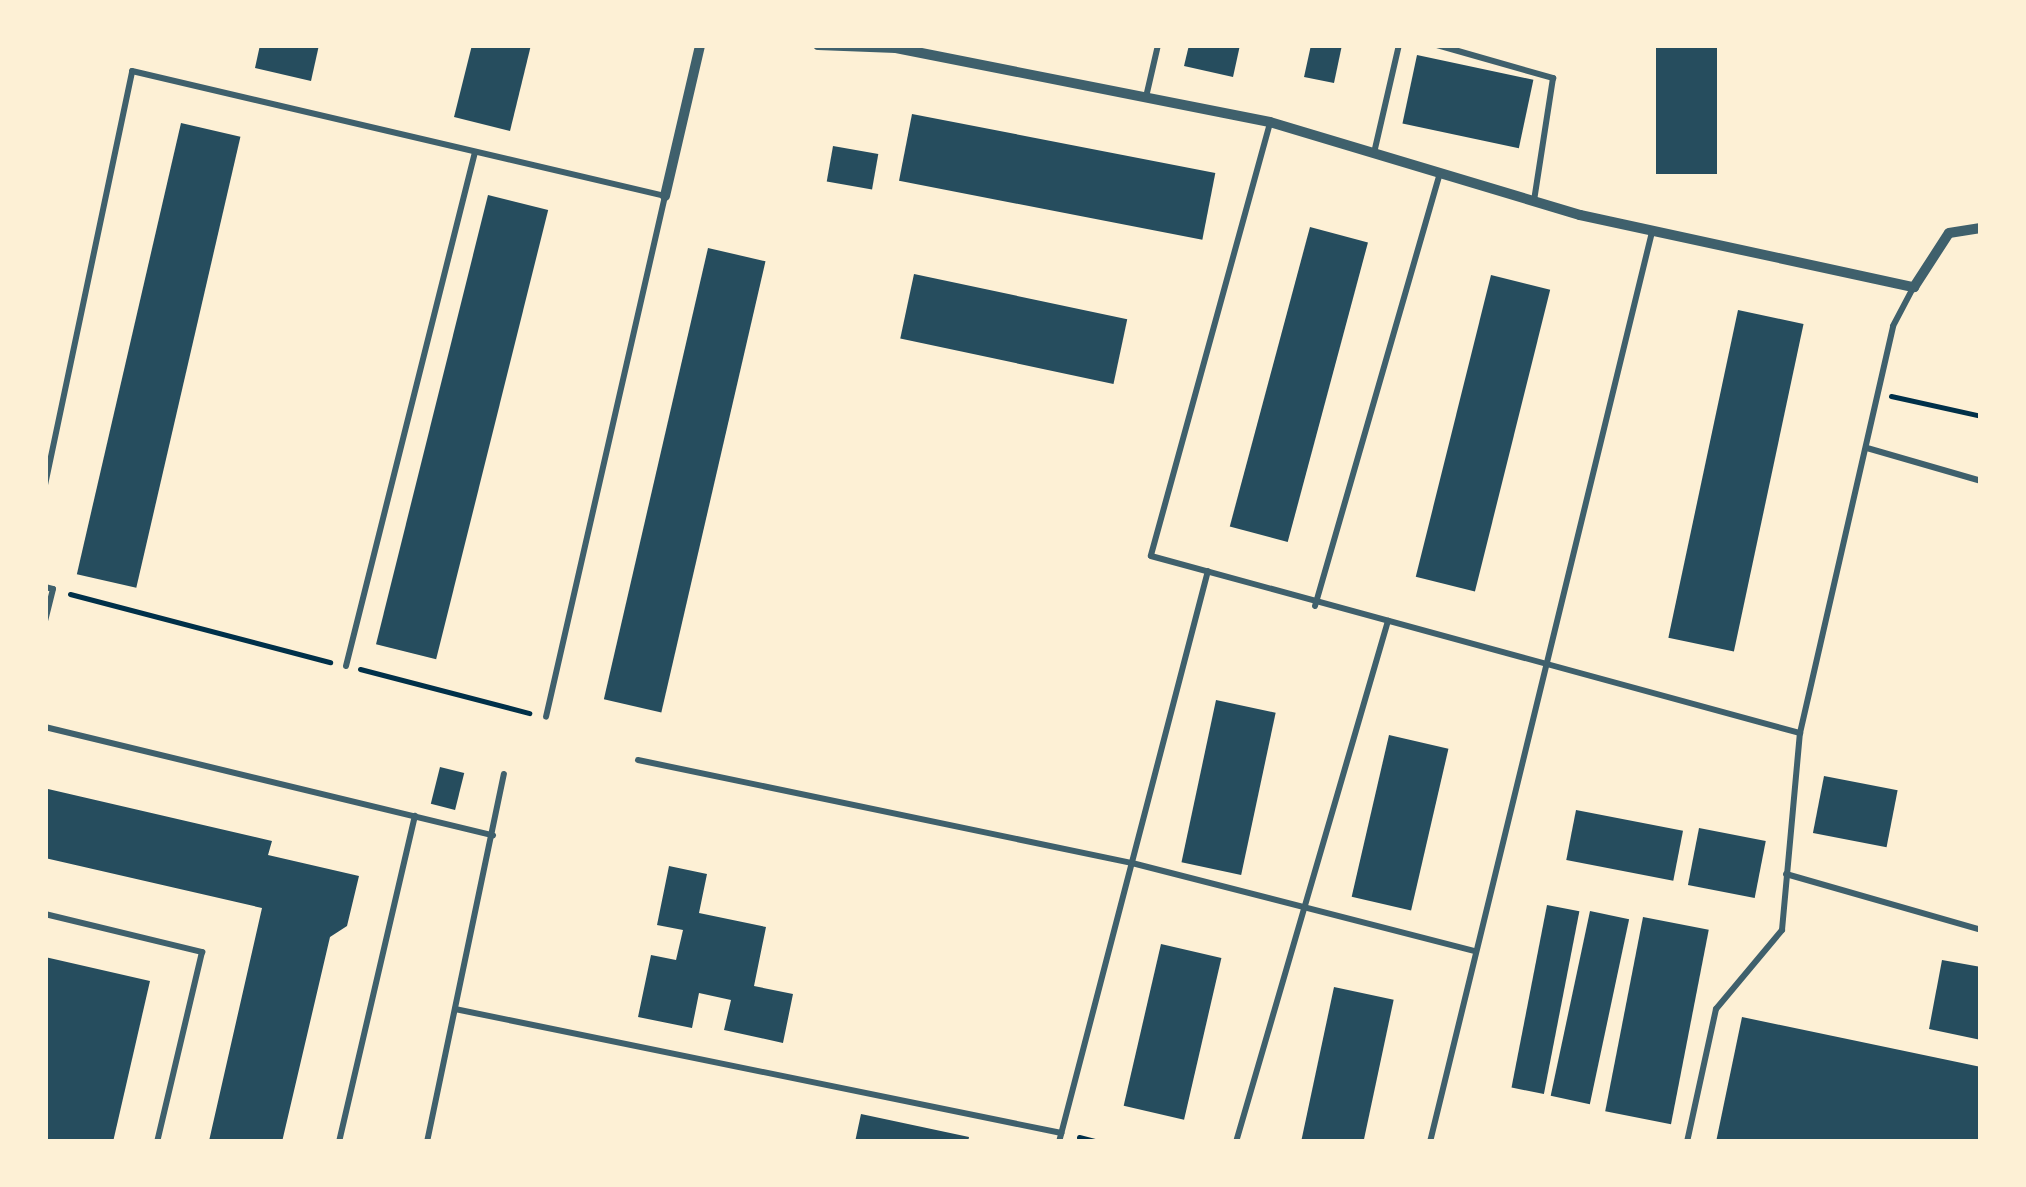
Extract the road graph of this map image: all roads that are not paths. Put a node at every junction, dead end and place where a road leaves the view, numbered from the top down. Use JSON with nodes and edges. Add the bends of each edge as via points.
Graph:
{"nodes":[{"id":1,"x":700,"y":45,"type":"edge"},
{"id":2,"x":818,"y":45,"type":"edge"},
{"id":3,"x":1158,"y":45,"type":"edge"},
{"id":4,"x":1399,"y":45,"type":"edge"},
{"id":5,"x":1436,"y":45,"type":"edge"},
{"id":6,"x":944,"y":51,"type":"edge"},
{"id":7,"x":1146,"y":97,"type":"junction"},
{"id":8,"x":1270,"y":122,"type":"junction"},
{"id":9,"x":475,"y":152,"type":"junction"},
{"id":10,"x":1374,"y":153,"type":"junction"},
{"id":11,"x":1440,"y":173,"type":"junction"},
{"id":12,"x":666,"y":196,"type":"junction"},
{"id":13,"x":1534,"y":201,"type":"junction"},
{"id":14,"x":1981,"y":228,"type":"edge"},
{"id":15,"x":1652,"y":230,"type":"junction"},
{"id":16,"x":1914,"y":286,"type":"junction"},
{"id":17,"x":1867,"y":448,"type":"junction"},
{"id":18,"x":1981,"y":481,"type":"edge"},
{"id":19,"x":45,"y":485,"type":"edge"},
{"id":20,"x":1208,"y":571,"type":"junction"},
{"id":21,"x":49,"y":588,"type":"edge"},
{"id":22,"x":1316,"y":606,"type":"junction"},
{"id":23,"x":45,"y":620,"type":"edge"},
{"id":24,"x":1388,"y":621,"type":"junction"},
{"id":25,"x":1543,"y":663,"type":"junction"},
{"id":26,"x":346,"y":666,"type":"road end"},
{"id":27,"x":546,"y":718,"type":"road end"},
{"id":28,"x":45,"y":727,"type":"edge"},
{"id":29,"x":1800,"y":733,"type":"junction"},
{"id":30,"x":638,"y":760,"type":"dead end"},
{"id":31,"x":504,"y":774,"type":"dead end"},
{"id":32,"x":415,"y":816,"type":"junction"},
{"id":33,"x":493,"y":834,"type":"junction"},
{"id":34,"x":1132,"y":864,"type":"junction"},
{"id":35,"x":1786,"y":874,"type":"junction"},
{"id":36,"x":1305,"y":907,"type":"junction"},
{"id":37,"x":45,"y":914,"type":"edge"},
{"id":38,"x":1981,"y":930,"type":"edge"},
{"id":39,"x":1475,"y":951,"type":"junction"},
{"id":40,"x":456,"y":1009,"type":"junction"},
{"id":41,"x":1060,"y":1138,"type":"edge"},
{"id":42,"x":157,"y":1142,"type":"edge"},
{"id":43,"x":338,"y":1142,"type":"edge"},
{"id":44,"x":427,"y":1142,"type":"edge"},
{"id":45,"x":1236,"y":1142,"type":"edge"},
{"id":46,"x":1430,"y":1142,"type":"edge"},
{"id":47,"x":1687,"y":1142,"type":"edge"}],
"edges":[{"from":1,"to":12,"type":"street"},
{"from":2,"to":6,"type":"street"},
{"from":3,"to":7,"type":"lane"},
{"from":4,"to":10,"type":"lane"},
{"from":5,"to":13,"type":"lane","via":[[1552,78]]},
{"from":6,"to":7,"type":"street"},
{"from":7,"to":8,"type":"street"},
{"from":8,"to":10,"type":"street"},
{"from":8,"to":20,"type":"lane","via":[[1151,556]]},
{"from":9,"to":12,"type":"lane"},
{"from":9,"to":19,"type":"lane","via":[[132,71]]},
{"from":9,"to":26,"type":"lane"},
{"from":10,"to":11,"type":"street"},
{"from":11,"to":13,"type":"street"},
{"from":11,"to":22,"type":"lane"},
{"from":12,"to":27,"type":"lane"},
{"from":13,"to":15,"type":"street"},
{"from":14,"to":16,"type":"street","via":[[1950,232]]},
{"from":15,"to":16,"type":"street"},
{"from":15,"to":25,"type":"lane"},
{"from":16,"to":17,"type":"lane","via":[[1893,326]]},
{"from":17,"to":18,"type":"lane"},
{"from":17,"to":29,"type":"lane"},
{"from":20,"to":22,"type":"lane"},
{"from":20,"to":34,"type":"lane"},
{"from":21,"to":23,"type":"lane"},
{"from":22,"to":24,"type":"lane"},
{"from":24,"to":25,"type":"lane"},
{"from":24,"to":36,"type":"lane"},
{"from":25,"to":29,"type":"lane"},
{"from":25,"to":39,"type":"lane"},
{"from":28,"to":32,"type":"lane"},
{"from":29,"to":35,"type":"lane"},
{"from":30,"to":34,"type":"lane"},
{"from":31,"to":33,"type":"lane"},
{"from":32,"to":33,"type":"lane"},
{"from":32,"to":43,"type":"lane"},
{"from":33,"to":40,"type":"lane"},
{"from":34,"to":36,"type":"lane"},
{"from":34,"to":41,"type":"lane"},
{"from":35,"to":38,"type":"lane"},
{"from":35,"to":47,"type":"lane","via":[[1782,930],[1716,1009]]},
{"from":36,"to":39,"type":"lane"},
{"from":36,"to":45,"type":"lane"},
{"from":37,"to":42,"type":"lane","via":[[202,952]]},
{"from":39,"to":46,"type":"lane"},
{"from":40,"to":41,"type":"lane"},
{"from":40,"to":44,"type":"lane"}]}
